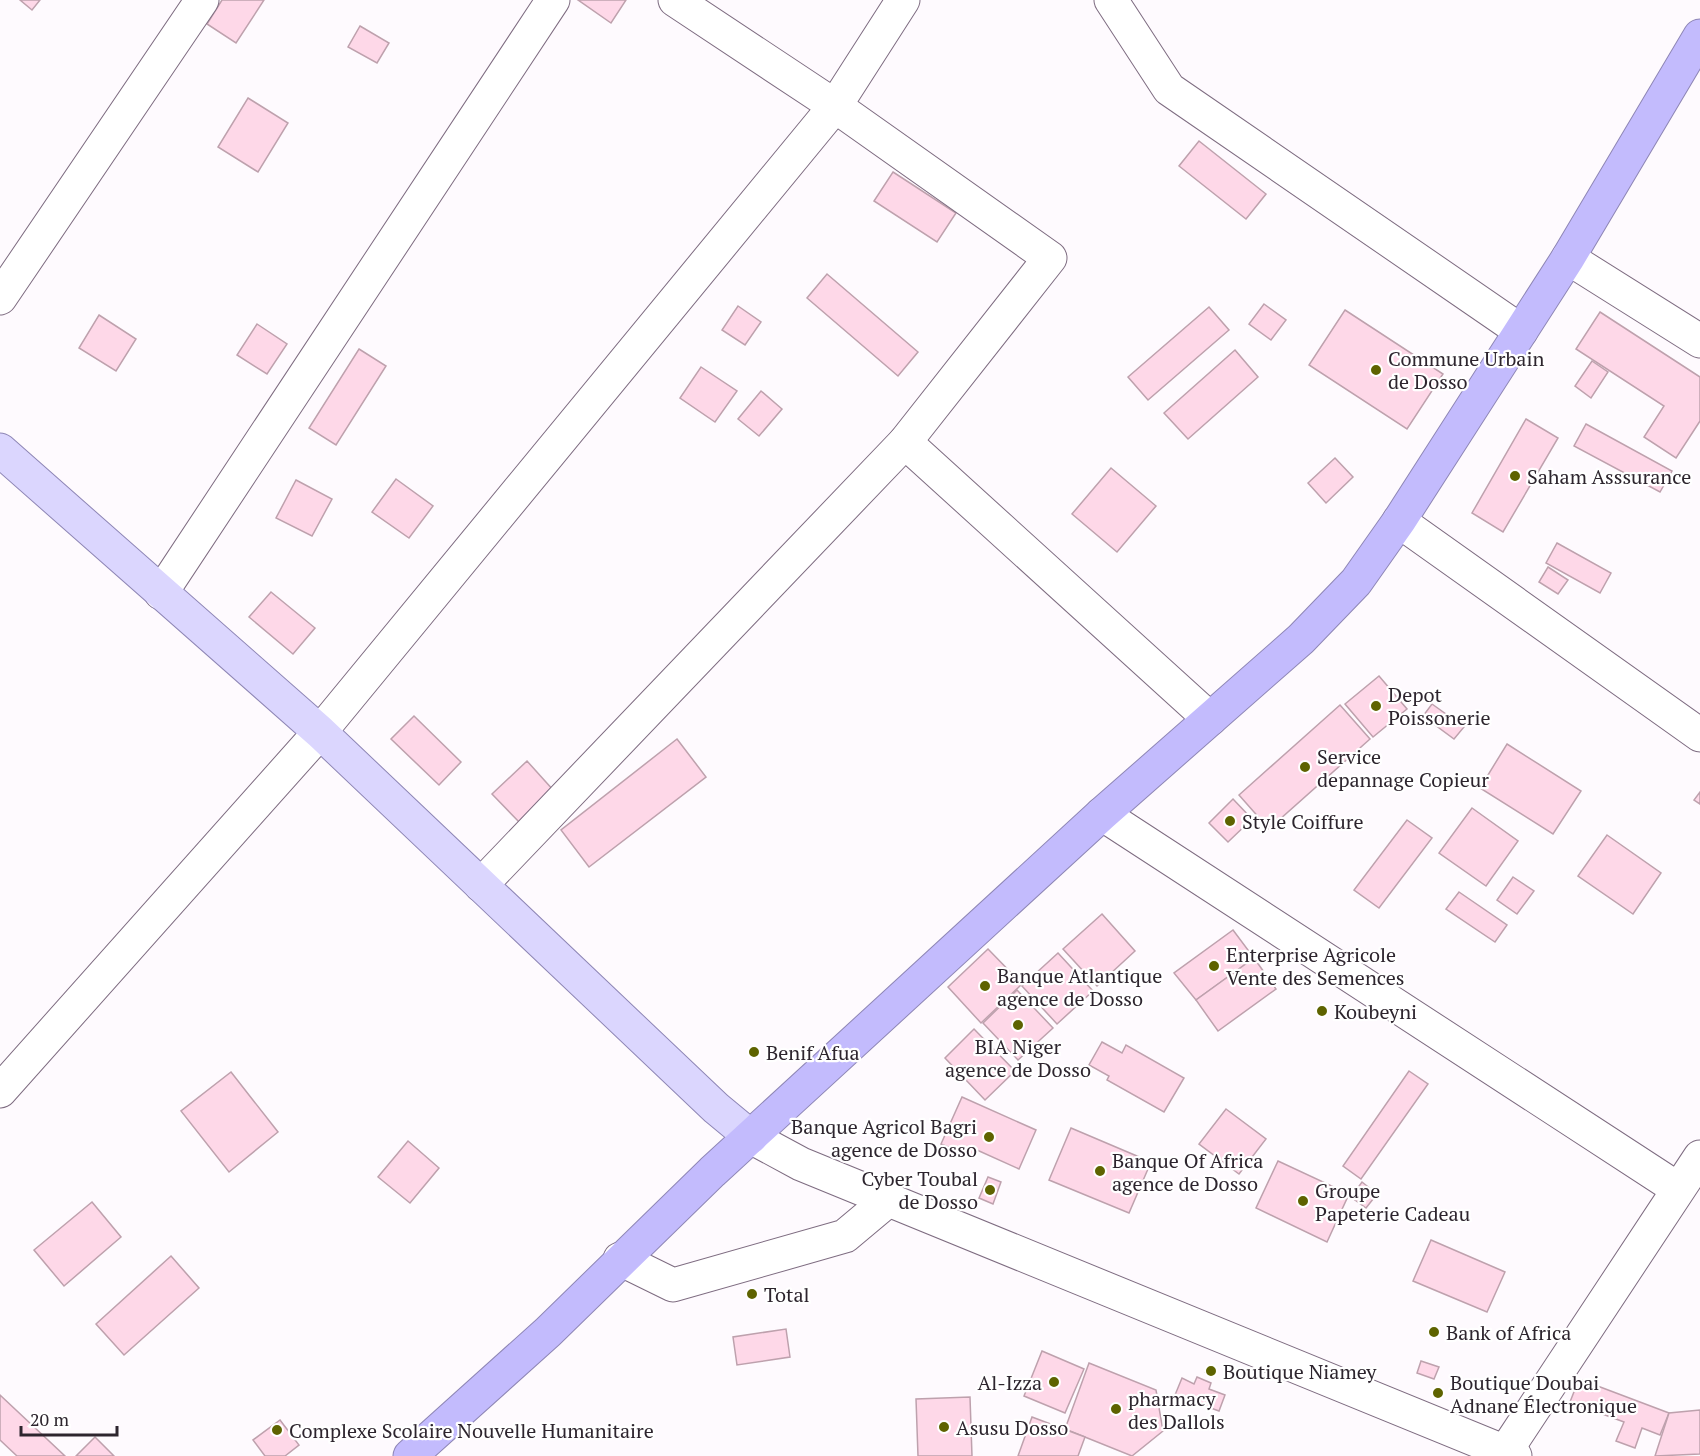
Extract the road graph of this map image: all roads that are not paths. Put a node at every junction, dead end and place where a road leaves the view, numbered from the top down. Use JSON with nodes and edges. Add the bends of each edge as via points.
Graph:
{"nodes":[{"id":1,"x":202,"y":0,"type":"edge"},
{"id":2,"x":553,"y":0,"type":"edge"},
{"id":3,"x":675,"y":0,"type":"edge"},
{"id":4,"x":903,"y":0,"type":"edge"},
{"id":5,"x":1111,"y":0,"type":"edge"},
{"id":6,"x":1700,"y":36,"type":"edge"},
{"id":7,"x":835,"y":106,"type":"junction"},
{"id":8,"x":1568,"y":258,"type":"junction"},
{"id":9,"x":0,"y":298,"type":"edge"},
{"id":10,"x":1521,"y":331,"type":"junction"},
{"id":11,"x":1700,"y":341,"type":"edge"},
{"id":12,"x":906,"y":442,"type":"junction"},
{"id":13,"x":0,"y":450,"type":"edge"},
{"id":14,"x":1399,"y":521,"type":"junction"},
{"id":15,"x":161,"y":593,"type":"junction"},
{"id":16,"x":1210,"y":719,"type":"junction"},
{"id":17,"x":320,"y":732,"type":"junction"},
{"id":18,"x":1700,"y":735,"type":"edge"},
{"id":19,"x":1102,"y":814,"type":"junction"},
{"id":20,"x":481,"y":885,"type":"junction"},
{"id":21,"x":0,"y":1091,"type":"edge"},
{"id":22,"x":751,"y":1137,"type":"junction"},
{"id":23,"x":1700,"y":1157,"type":"edge"},
{"id":24,"x":1678,"y":1190,"type":"junction"},
{"id":25,"x":888,"y":1200,"type":"junction"},
{"id":26,"x":620,"y":1259,"type":"junction"},
{"id":27,"x":1510,"y":1454,"type":"edge"},
{"id":28,"x":410,"y":1456,"type":"edge"}],
"edges":[{"from":1,"to":9,"type":"street"},
{"from":2,"to":15,"type":"street"},
{"from":3,"to":7,"type":"street"},
{"from":4,"to":7,"type":"street"},
{"from":5,"to":10,"type":"street","via":[[1169,88]]},
{"from":6,"to":8,"type":"highway"},
{"from":7,"to":12,"type":"street","via":[[1050,258]]},
{"from":7,"to":17,"type":"street"},
{"from":8,"to":10,"type":"highway"},
{"from":8,"to":11,"type":"street"},
{"from":10,"to":14,"type":"highway"},
{"from":12,"to":16,"type":"street"},
{"from":12,"to":20,"type":"street"},
{"from":13,"to":15,"type":"main road"},
{"from":14,"to":16,"type":"highway","via":[[1356,582],[1301,639]]},
{"from":14,"to":18,"type":"street"},
{"from":15,"to":17,"type":"main road"},
{"from":16,"to":19,"type":"highway"},
{"from":17,"to":20,"type":"main road"},
{"from":17,"to":21,"type":"street"},
{"from":19,"to":22,"type":"highway"},
{"from":19,"to":24,"type":"street"},
{"from":20,"to":22,"type":"main road"},
{"from":22,"to":25,"type":"street","via":[[801,1164]]},
{"from":22,"to":26,"type":"highway"},
{"from":23,"to":24,"type":"street"},
{"from":24,"to":27,"type":"street"},
{"from":25,"to":26,"type":"street","via":[[845,1236],[673,1286]]},
{"from":25,"to":27,"type":"street"},
{"from":26,"to":28,"type":"highway","via":[[548,1332]]}]}
